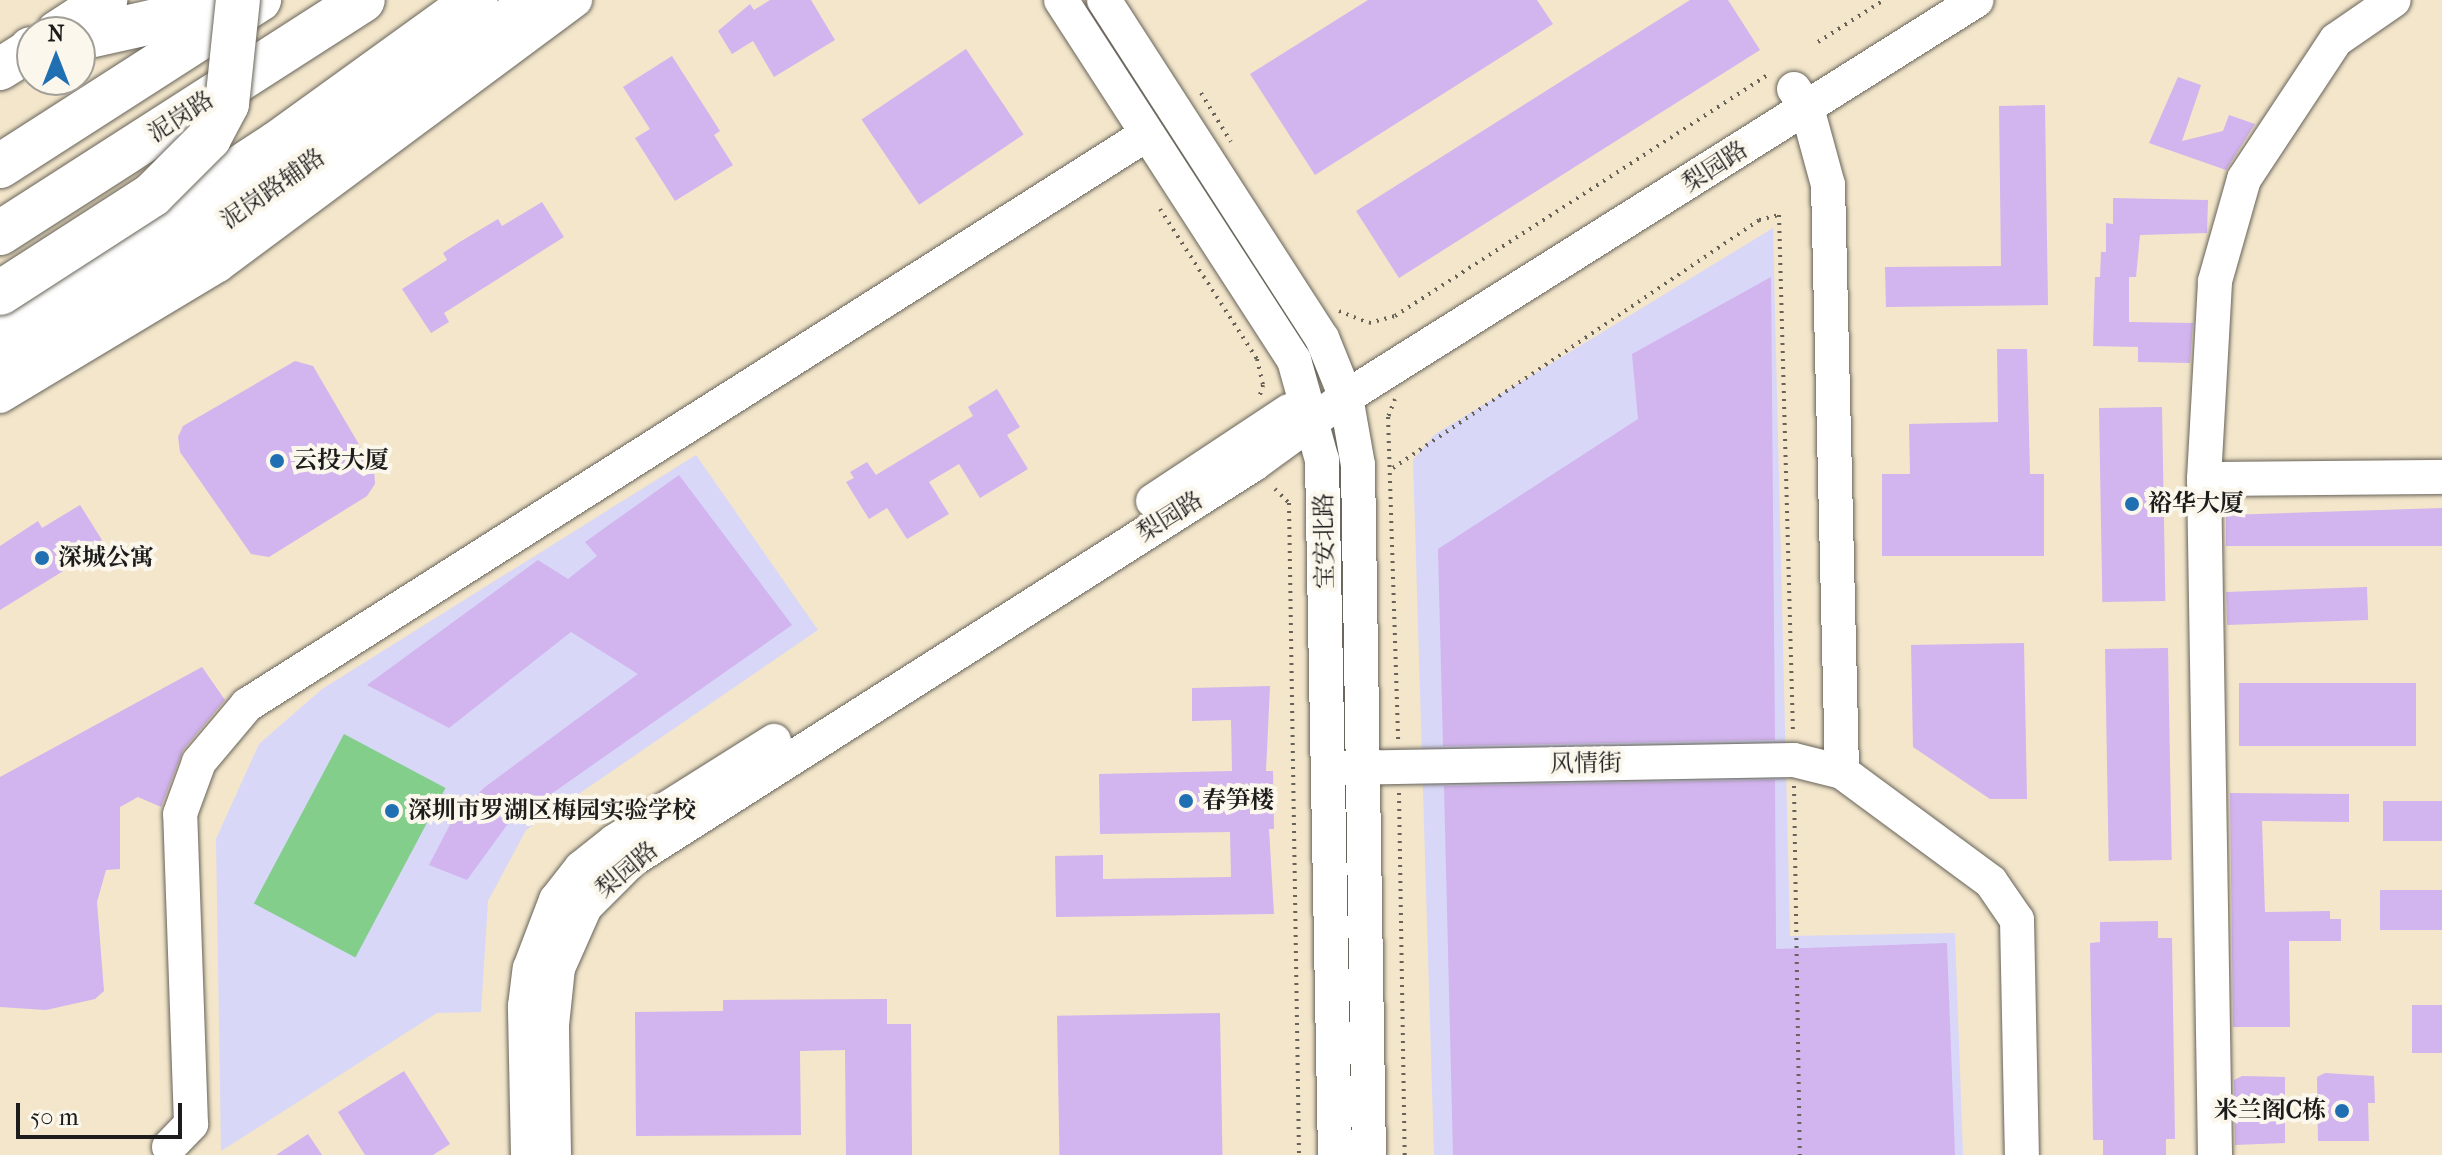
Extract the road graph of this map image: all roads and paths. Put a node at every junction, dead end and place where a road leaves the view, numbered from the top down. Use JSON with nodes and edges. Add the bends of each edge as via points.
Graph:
{"nodes":[{"id":1,"x":106,"y":0,"type":"edge"},
{"id":2,"x":238,"y":0,"type":"edge"},
{"id":3,"x":250,"y":0,"type":"edge"},
{"id":4,"x":259,"y":0,"type":"edge"},
{"id":5,"x":363,"y":0,"type":"edge"},
{"id":6,"x":476,"y":0,"type":"edge"},
{"id":7,"x":535,"y":0,"type":"edge"},
{"id":8,"x":575,"y":0,"type":"edge"},
{"id":9,"x":1061,"y":0,"type":"edge"},
{"id":10,"x":1104,"y":0,"type":"edge"},
{"id":11,"x":1884,"y":0,"type":"edge"},
{"id":12,"x":1933,"y":0,"type":"edge"},
{"id":13,"x":1977,"y":0,"type":"edge"},
{"id":14,"x":2394,"y":0,"type":"edge"},
{"id":15,"x":82,"y":16,"type":"edge"},
{"id":16,"x":96,"y":34,"type":"edge"},
{"id":17,"x":1818,"y":42,"type":"dead end"},
{"id":18,"x":1790,"y":90,"type":"junction"},
{"id":19,"x":1147,"y":134,"type":"junction"},
{"id":20,"x":0,"y":166,"type":"edge"},
{"id":21,"x":1156,"y":202,"type":"dead end"},
{"id":22,"x":0,"y":233,"type":"edge"},
{"id":23,"x":0,"y":293,"type":"edge"},
{"id":24,"x":1348,"y":317,"type":"dead end"},
{"id":25,"x":5,"y":352,"type":"edge"},
{"id":26,"x":1342,"y":385,"type":"junction"},
{"id":27,"x":0,"y":396,"type":"edge"},
{"id":28,"x":1253,"y":405,"type":"dead end"},
{"id":29,"x":1309,"y":409,"type":"junction"},
{"id":30,"x":1388,"y":417,"type":"dead end"},
{"id":31,"x":1393,"y":468,"type":"junction"},
{"id":32,"x":2442,"y":477,"type":"edge"},
{"id":33,"x":2204,"y":479,"type":"junction"},
{"id":34,"x":1275,"y":489,"type":"dead end"},
{"id":35,"x":1794,"y":760,"type":"junction"},
{"id":36,"x":1364,"y":767,"type":"junction"},
{"id":37,"x":1399,"y":767,"type":"junction"},
{"id":38,"x":1328,"y":768,"type":"junction"},
{"id":39,"x":1842,"y":772,"type":"junction"},
{"id":40,"x":169,"y":1147,"type":"dead end"},
{"id":41,"x":528,"y":1155,"type":"edge"},
{"id":42,"x":554,"y":1155,"type":"edge"},
{"id":43,"x":1299,"y":1155,"type":"edge"},
{"id":44,"x":1335,"y":1155,"type":"edge"},
{"id":45,"x":1369,"y":1155,"type":"edge"},
{"id":46,"x":1405,"y":1155,"type":"edge"},
{"id":47,"x":1800,"y":1155,"type":"edge"},
{"id":48,"x":2022,"y":1155,"type":"edge"},
{"id":49,"x":2215,"y":1155,"type":"edge"}],
"edges":[{"from":1,"to":15,"type":"main road"},
{"from":2,"to":23,"type":"highway","bridge":true,"via":[[227,104],[209,138],[152,195]]},
{"from":3,"to":16,"type":"highway"},
{"from":4,"to":20,"type":"highway"},
{"from":5,"to":22,"type":"highway","name":"泥岗路"},
{"from":6,"to":25,"type":"highway","via":[[178,210]]},
{"from":7,"to":25,"type":"main road","name":"泥岗路辅路","via":[[286,182]]},
{"from":8,"to":27,"type":"street","via":[[230,257]]},
{"from":9,"to":19,"type":"street","name":"宝安北路"},
{"from":10,"to":26,"type":"street","name":"宝安北路","via":[[1312,321]]},
{"from":11,"to":17,"type":"path"},
{"from":12,"to":18,"type":"street","name":"梨园路"},
{"from":13,"to":18,"type":"street","name":"梨园路"},
{"from":14,"to":33,"type":"street","via":[[2336,40],[2244,179],[2215,281]]},
{"from":18,"to":24,"type":"path","via":[[1395,316],[1369,323]]},
{"from":18,"to":26,"type":"street","name":"梨园路"},
{"from":18,"to":39,"type":"street","via":[[1828,185]]},
{"from":19,"to":29,"type":"street","name":"宝安北路","via":[[1294,360]]},
{"from":19,"to":40,"type":"street","via":[[247,705],[199,762],[180,814],[191,1124]]},
{"from":21,"to":28,"type":"path","via":[[1257,359],[1263,385]]},
{"from":26,"to":29,"type":"street","name":"梨园路"},
{"from":26,"to":36,"type":"street","name":"宝安北路","via":[[1358,465]]},
{"from":29,"to":38,"type":"street","name":"宝安北路","via":[[1325,486]]},
{"from":29,"to":41,"type":"street","name":"梨园路","via":[[615,841],[581,868],[556,900],[530,968],[525,1006]]},
{"from":29,"to":42,"type":"street","name":"梨园路","via":[[1254,464],[665,838],[607,881],[585,907],[558,968],[552,1025]]},
{"from":30,"to":31,"type":"path"},
{"from":31,"to":35,"type":"path","via":[[1759,220],[1779,215]]},
{"from":31,"to":37,"type":"path"},
{"from":32,"to":33,"type":"street"},
{"from":33,"to":49,"type":"street"},
{"from":34,"to":43,"type":"path","via":[[1289,503]]},
{"from":35,"to":37,"type":"street","name":"风情街"},
{"from":35,"to":39,"type":"street","name":"风情街"},
{"from":35,"to":47,"type":"path"},
{"from":36,"to":37,"type":"street","name":"风情街"},
{"from":36,"to":38,"type":"street","name":"风情街"},
{"from":36,"to":45,"type":"street","name":"宝安北路"},
{"from":37,"to":46,"type":"path"},
{"from":38,"to":44,"type":"street","name":"宝安北路"},
{"from":39,"to":48,"type":"street","via":[[1991,882],[2017,920]]}]}
